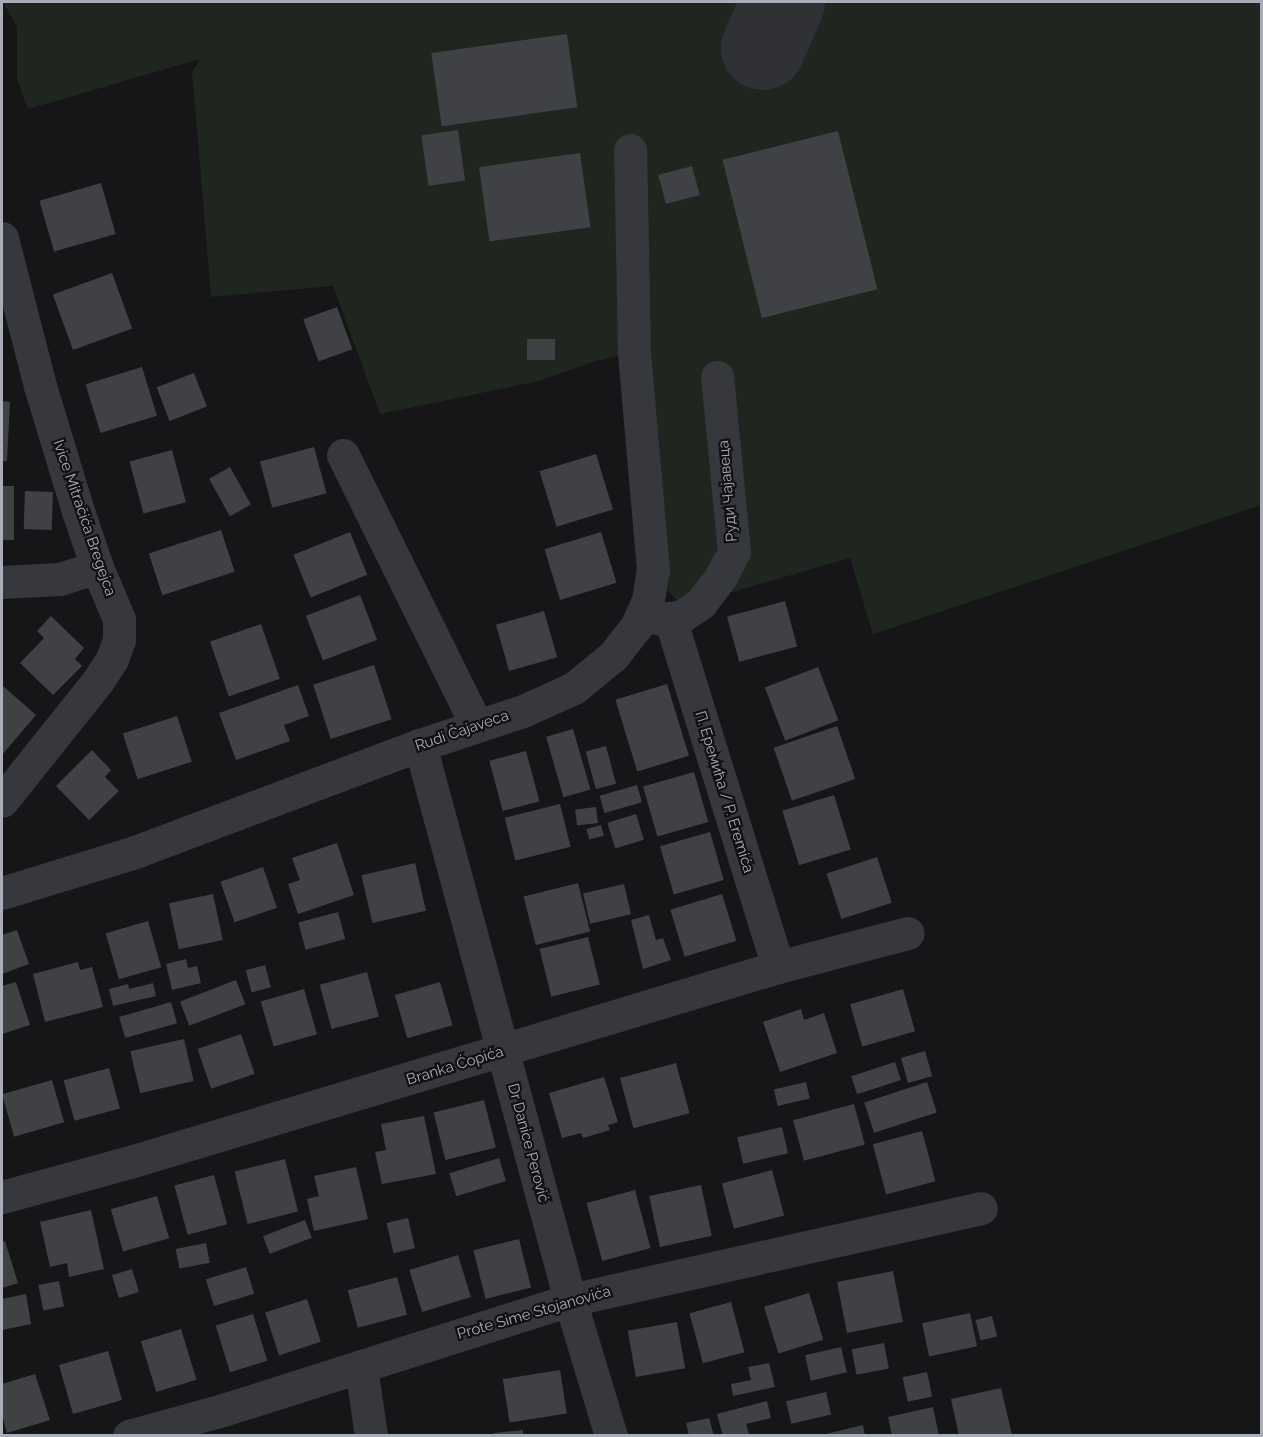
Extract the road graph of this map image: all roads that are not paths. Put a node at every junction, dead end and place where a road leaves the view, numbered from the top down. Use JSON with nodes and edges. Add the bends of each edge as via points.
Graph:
{"nodes":[{"id":1,"x":630,"y":150,"type":"dead end"},
{"id":2,"x":2,"y":238,"type":"edge"},
{"id":3,"x":717,"y":377,"type":"dead end"},
{"id":4,"x":344,"y":455,"type":"dead end"},
{"id":5,"x":97,"y":567,"type":"junction"},
{"id":6,"x":2,"y":582,"type":"edge"},
{"id":7,"x":656,"y":617,"type":"junction"},
{"id":8,"x":477,"y":726,"type":"junction"},
{"id":9,"x":420,"y":745,"type":"junction"},
{"id":10,"x":2,"y":801,"type":"edge"},
{"id":11,"x":2,"y":893,"type":"edge"},
{"id":12,"x":908,"y":933,"type":"dead end"},
{"id":13,"x":778,"y":967,"type":"junction"},
{"id":14,"x":504,"y":1052,"type":"junction"},
{"id":15,"x":2,"y":1197,"type":"edge"},
{"id":16,"x":981,"y":1208,"type":"dead end"},
{"id":17,"x":570,"y":1300,"type":"junction"},
{"id":18,"x":361,"y":1366,"type":"junction"},
{"id":19,"x":129,"y":1436,"type":"edge"},
{"id":20,"x":371,"y":1436,"type":"edge"},
{"id":21,"x":611,"y":1436,"type":"edge"}],
"edges":[{"from":1,"to":7,"type":"street","name":"Rudi Čajaveca","via":[[634,351],[653,570],[648,600]]},
{"from":2,"to":5,"type":"street","name":"Ivice Mitračića Bregejca","via":[[40,386]]},
{"from":3,"to":7,"type":"street","name":"Руди Чајавеца","via":[[734,552],[701,603],[682,616]]},
{"from":4,"to":8,"type":"street"},
{"from":5,"to":6,"type":"street","via":[[60,579]]},
{"from":5,"to":10,"type":"street","name":"Ivice Mitračića Bregejca","via":[[119,619],[119,640],[112,659]]},
{"from":7,"to":8,"type":"street","name":"Rudi Čajaveca","via":[[636,627],[613,656],[574,688]]},
{"from":7,"to":13,"type":"street","name":"П. Еремића / P. Eremića"},
{"from":8,"to":9,"type":"street","name":"Rudi Čajaveca"},
{"from":9,"to":11,"type":"street","name":"Rudi Čajaveca","via":[[135,852]]},
{"from":9,"to":14,"type":"street","name":"Dr Danice Perović"},
{"from":12,"to":13,"type":"street","name":"Branka Ćopića"},
{"from":13,"to":14,"type":"street","name":"Branka Ćopića"},
{"from":14,"to":15,"type":"street","name":"Branka Ćopića"},
{"from":14,"to":17,"type":"street","name":"Dr Danice Perović"},
{"from":16,"to":17,"type":"street","name":"Prote Sime Stojanovića"},
{"from":17,"to":18,"type":"street","name":"Prote Sime Stojanovića"},
{"from":17,"to":21,"type":"street","name":"Dr Danice Perović"},
{"from":18,"to":19,"type":"street","name":"Prote Sime Stojanovića"},
{"from":18,"to":20,"type":"street"}]}
